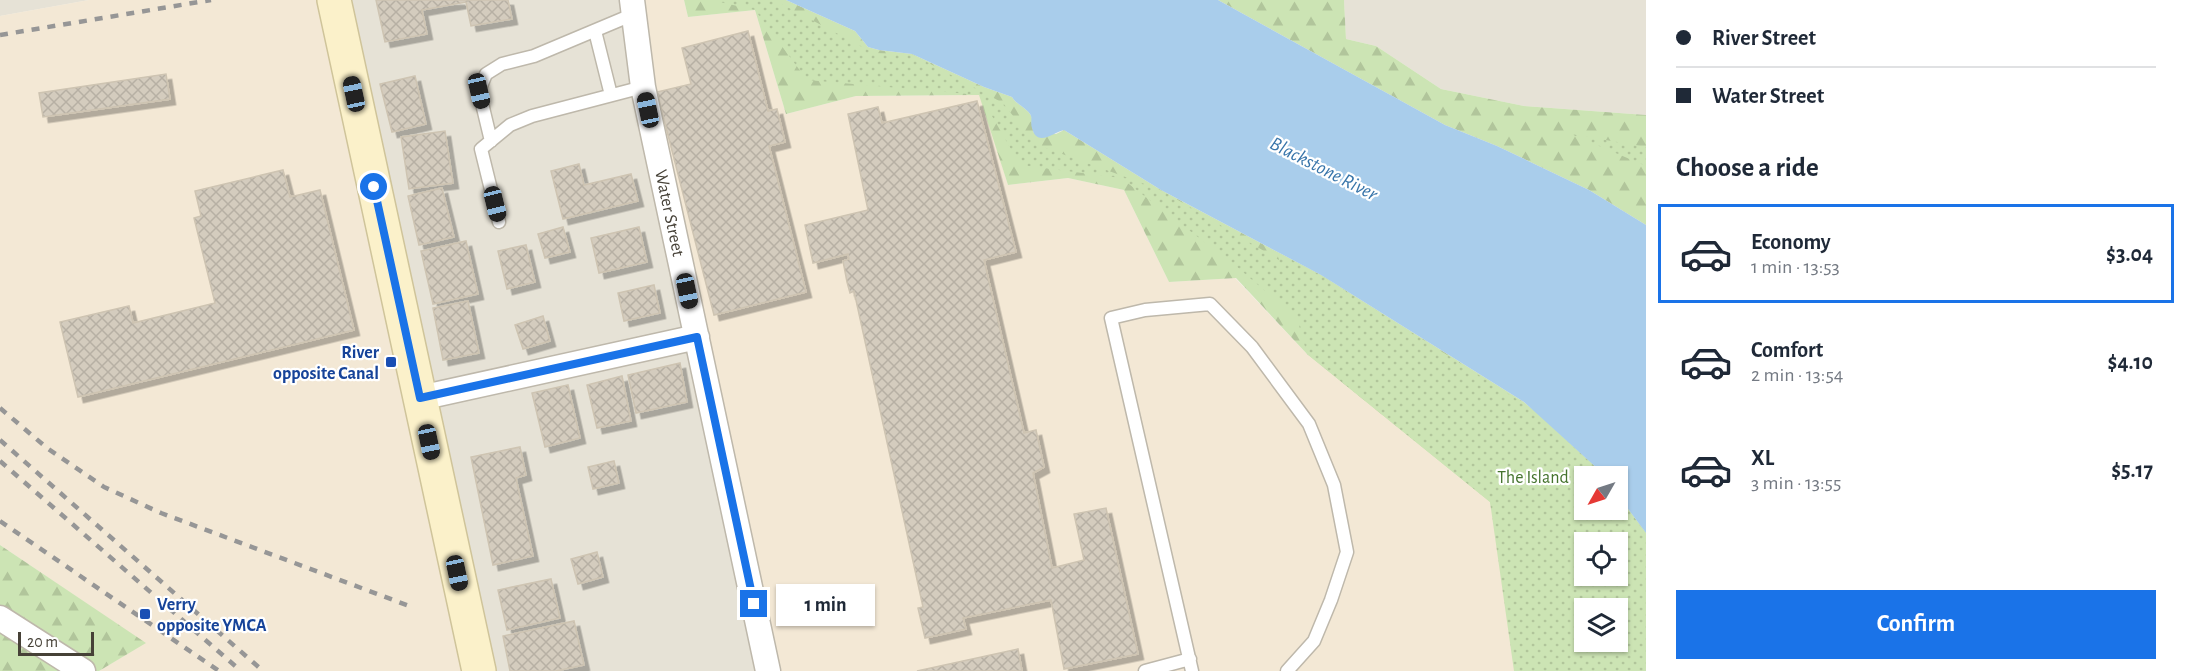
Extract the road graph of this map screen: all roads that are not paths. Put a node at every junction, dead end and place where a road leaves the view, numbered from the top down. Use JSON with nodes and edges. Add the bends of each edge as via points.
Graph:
{"nodes":[{"id":1,"x":334,"y":0,"type":"edge"},
{"id":2,"x":633,"y":7,"type":"edge"},
{"id":3,"x":595,"y":31,"type":"junction"},
{"id":4,"x":643,"y":87,"type":"junction"},
{"id":5,"x":611,"y":95,"type":"junction"},
{"id":6,"x":491,"y":141,"type":"junction"},
{"id":7,"x":499,"y":222,"type":"dead end"},
{"id":8,"x":697,"y":337,"type":"junction"},
{"id":9,"x":420,"y":398,"type":"junction"},
{"id":10,"x":0,"y":618,"type":"edge"},
{"id":11,"x":1191,"y":665,"type":"edge"},
{"id":12,"x":83,"y":671,"type":"edge"},
{"id":13,"x":479,"y":671,"type":"edge"},
{"id":14,"x":768,"y":671,"type":"edge"},
{"id":15,"x":1145,"y":671,"type":"edge"},
{"id":16,"x":1287,"y":671,"type":"edge"}],
"edges":[{"from":1,"to":9,"type":"street"},
{"from":2,"to":3,"type":"lane"},
{"from":2,"to":4,"type":"street","name":"Water Street"},
{"from":3,"to":5,"type":"lane"},
{"from":3,"to":6,"type":"lane","via":[[534,56],[502,64],[486,74],[479,91]]},
{"from":4,"to":5,"type":"lane"},
{"from":4,"to":8,"type":"street","name":"Water Street"},
{"from":5,"to":6,"type":"lane","via":[[532,116],[510,125]]},
{"from":6,"to":7,"type":"lane","via":[[481,149]]},
{"from":8,"to":9,"type":"street"},
{"from":8,"to":14,"type":"street","name":"Water Street"},
{"from":9,"to":13,"type":"street"},
{"from":10,"to":12,"type":"street"},
{"from":11,"to":15,"type":"lane"},
{"from":11,"to":16,"type":"lane","via":[[1111,318],[1145,310],[1210,304],[1252,347],[1309,424],[1334,485],[1347,552],[1314,641]]}]}
